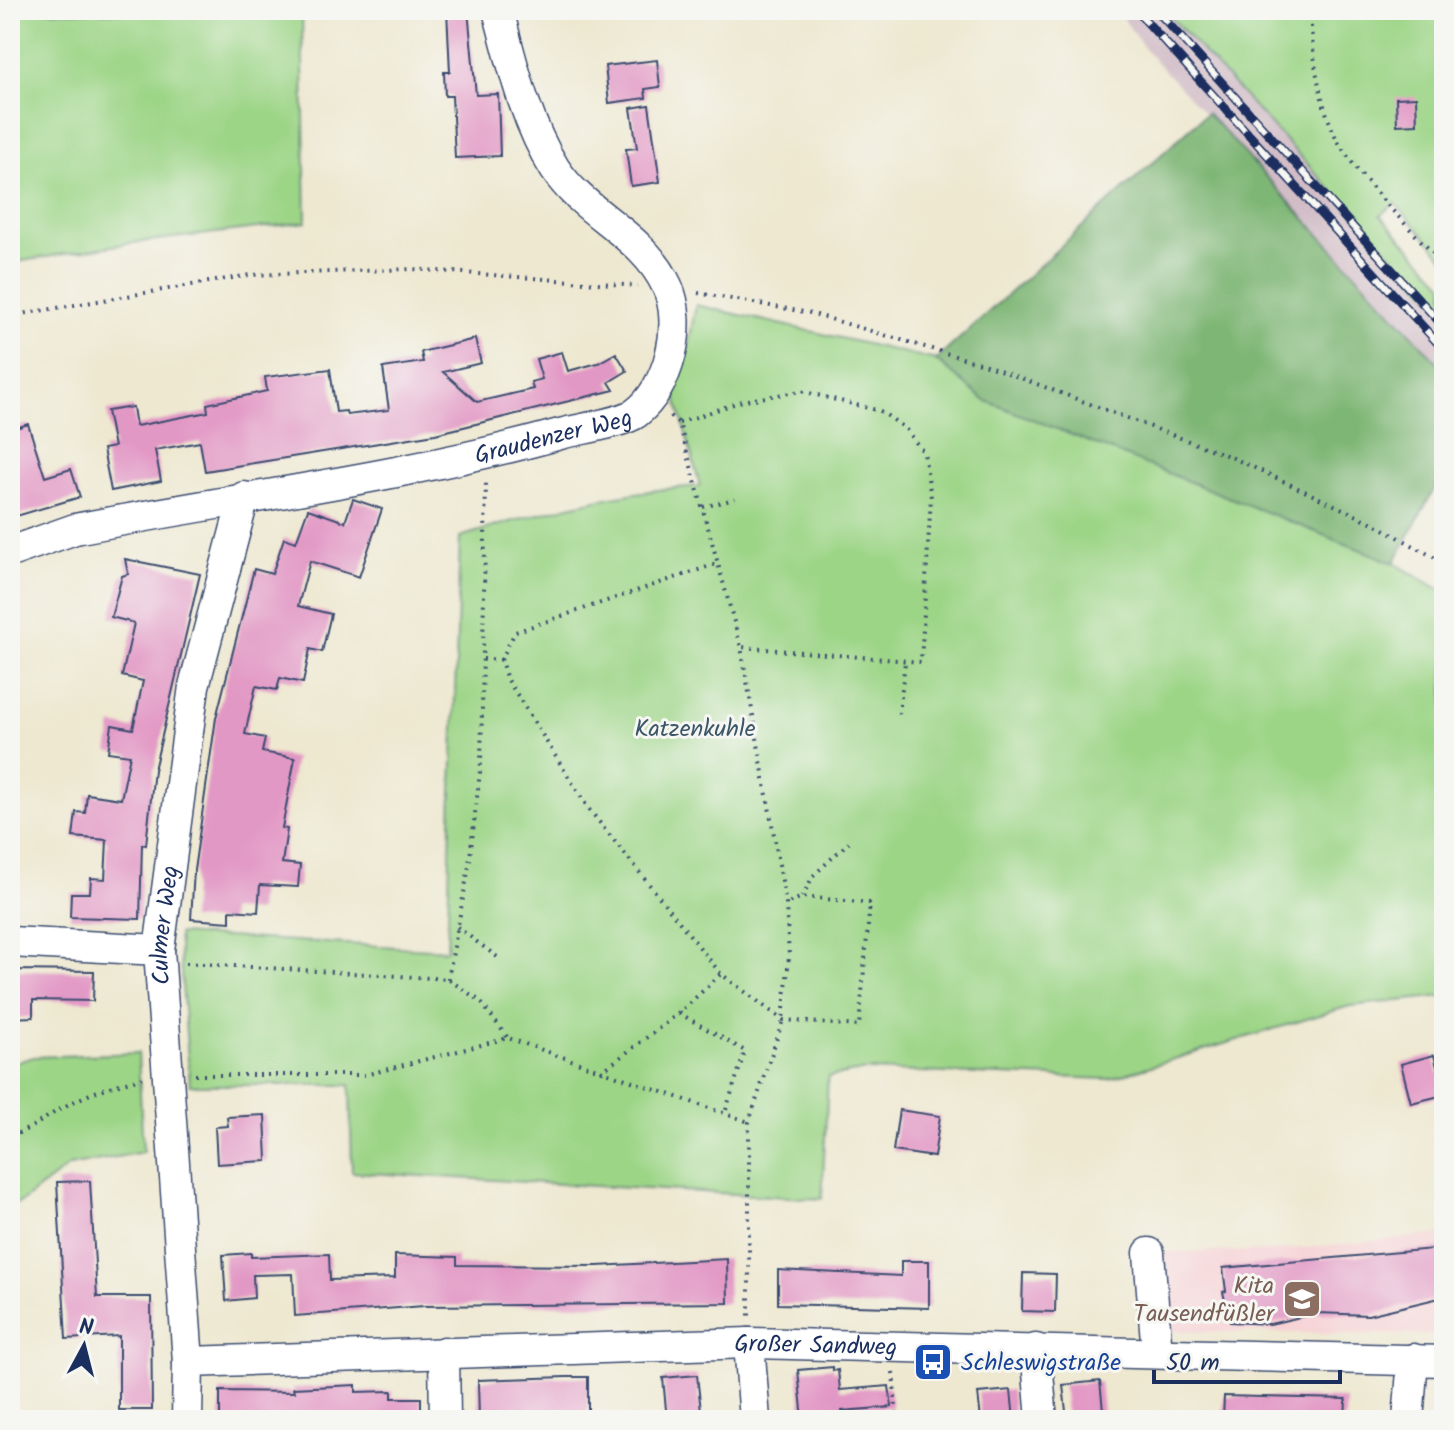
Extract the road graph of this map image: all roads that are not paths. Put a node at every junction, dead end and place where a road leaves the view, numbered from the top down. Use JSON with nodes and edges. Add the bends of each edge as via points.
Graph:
{"nodes":[{"id":1,"x":498,"y":10,"type":"edge"},
{"id":2,"x":244,"y":497,"type":"junction"},
{"id":3,"x":10,"y":552,"type":"edge"},
{"id":4,"x":10,"y":942,"type":"edge"},
{"id":5,"x":159,"y":956,"type":"junction"},
{"id":6,"x":1149,"y":1253,"type":"dead end"},
{"id":7,"x":749,"y":1343,"type":"junction"},
{"id":8,"x":1036,"y":1349,"type":"junction"},
{"id":9,"x":444,"y":1352,"type":"junction"},
{"id":10,"x":1157,"y":1353,"type":"junction"},
{"id":11,"x":1413,"y":1359,"type":"junction"},
{"id":12,"x":1444,"y":1361,"type":"edge"},
{"id":13,"x":188,"y":1362,"type":"junction"},
{"id":14,"x":187,"y":1420,"type":"edge"},
{"id":15,"x":445,"y":1420,"type":"edge"},
{"id":16,"x":755,"y":1420,"type":"edge"},
{"id":17,"x":1042,"y":1420,"type":"edge"},
{"id":18,"x":1408,"y":1420,"type":"edge"}],
"edges":[{"from":1,"to":2,"type":"street","name":"Graudenzer Weg","via":[[513,69],[556,169],[648,254],[668,288],[671,354],[649,399],[634,415],[485,452]]},
{"from":2,"to":3,"type":"street","name":"Graudenzer Weg","via":[[75,529]]},
{"from":2,"to":5,"type":"street","name":"Culmer Weg","via":[[194,686]]},
{"from":4,"to":5,"type":"street"},
{"from":5,"to":13,"type":"street","name":"Culmer Weg"},
{"from":6,"to":10,"type":"street"},
{"from":7,"to":8,"type":"street","name":"Großer Sandweg"},
{"from":7,"to":9,"type":"street","name":"Großer Sandweg"},
{"from":7,"to":16,"type":"street"},
{"from":8,"to":10,"type":"street","name":"Großer Sandweg"},
{"from":8,"to":17,"type":"street"},
{"from":9,"to":13,"type":"street","name":"Großer Sandweg"},
{"from":9,"to":15,"type":"street"},
{"from":10,"to":11,"type":"street","name":"Großer Sandweg"},
{"from":11,"to":12,"type":"street","name":"Großer Sandweg"},
{"from":11,"to":18,"type":"street"},
{"from":13,"to":14,"type":"street","name":"Culmer Weg"}]}
